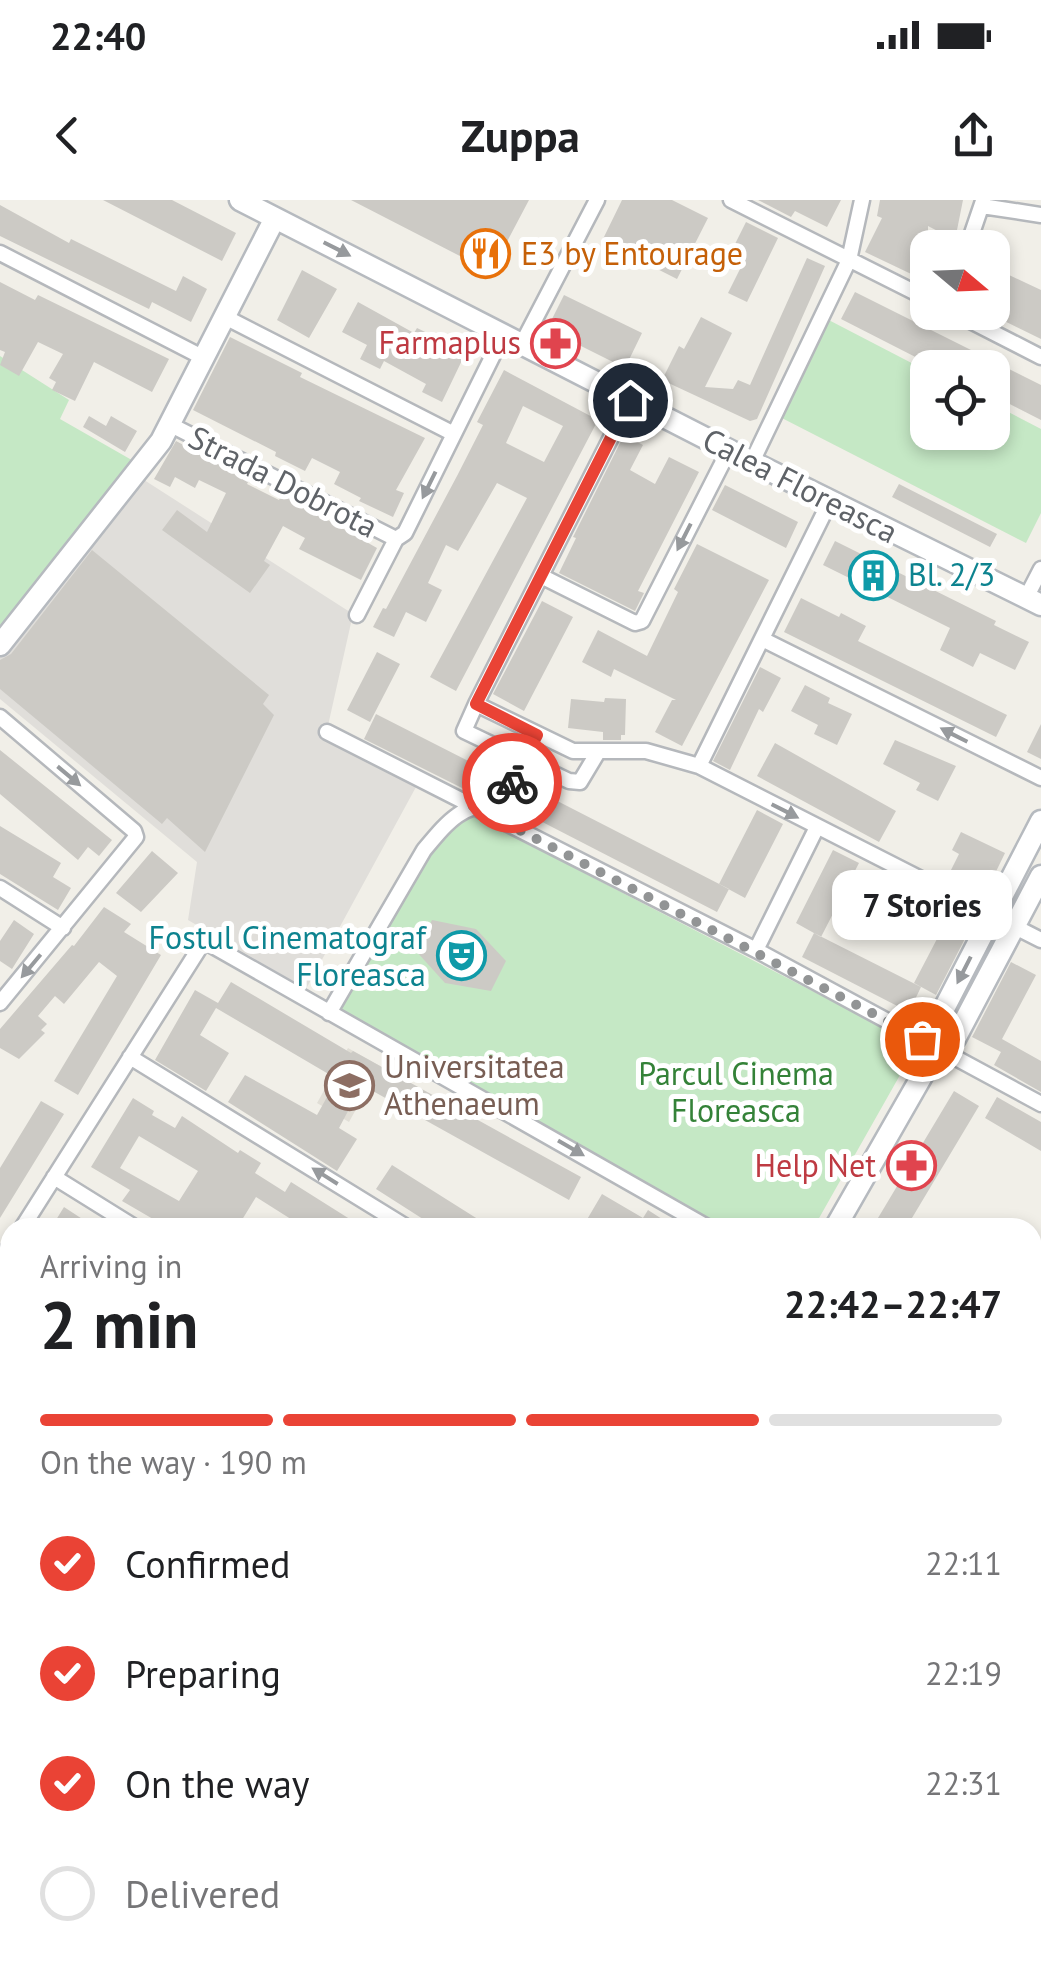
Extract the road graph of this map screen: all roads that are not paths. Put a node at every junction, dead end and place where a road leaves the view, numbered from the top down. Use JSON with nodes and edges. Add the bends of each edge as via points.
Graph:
{"nodes":[{"id":1,"x":240,"y":200,"type":"edge"},
{"id":2,"x":597,"y":200,"type":"edge"},
{"id":3,"x":731,"y":200,"type":"edge"},
{"id":4,"x":862,"y":200,"type":"edge"},
{"id":5,"x":982,"y":203,"type":"edge"},
{"id":6,"x":1041,"y":214,"type":"edge"},
{"id":7,"x":275,"y":218,"type":"junction"},
{"id":8,"x":974,"y":230,"type":"edge"},
{"id":9,"x":0,"y":253,"type":"edge"},
{"id":10,"x":849,"y":260,"type":"junction"},
{"id":11,"x":910,"y":291,"type":"edge"},
{"id":12,"x":225,"y":317,"type":"junction"},
{"id":13,"x":988,"y":330,"type":"edge"},
{"id":14,"x":513,"y":340,"type":"junction"},
{"id":15,"x":1041,"y":357,"type":"edge"},
{"id":16,"x":204,"y":358,"type":"junction"},
{"id":17,"x":630,"y":400,"type":"junction"},
{"id":18,"x":171,"y":425,"type":"junction"},
{"id":19,"x":454,"y":434,"type":"junction"},
{"id":20,"x":728,"y":450,"type":"junction"},
{"id":21,"x":752,"y":462,"type":"junction"},
{"id":22,"x":830,"y":501,"type":"junction"},
{"id":23,"x":396,"y":540,"type":"junction"},
{"id":24,"x":1041,"y":568,"type":"edge"},
{"id":25,"x":541,"y":576,"type":"junction"},
{"id":26,"x":1034,"y":602,"type":"edge"},
{"id":27,"x":357,"y":616,"type":"dead end"},
{"id":28,"x":762,"y":638,"type":"junction"},
{"id":29,"x":0,"y":645,"type":"edge"},
{"id":30,"x":476,"y":704,"type":"junction"},
{"id":31,"x":0,"y":718,"type":"edge"},
{"id":32,"x":328,"y":732,"type":"dead end"},
{"id":33,"x":537,"y":735,"type":"junction"},
{"id":34,"x":598,"y":752,"type":"junction"},
{"id":35,"x":524,"y":761,"type":"junction"},
{"id":36,"x":698,"y":766,"type":"junction"},
{"id":37,"x":1041,"y":778,"type":"edge"},
{"id":38,"x":471,"y":805,"type":"junction"},
{"id":39,"x":1041,"y":821,"type":"edge"},
{"id":40,"x":817,"y":827,"type":"junction"},
{"id":41,"x":1041,"y":876,"type":"edge"},
{"id":42,"x":0,"y":888,"type":"edge"},
{"id":43,"x":992,"y":915,"type":"junction"},
{"id":44,"x":1014,"y":926,"type":"junction"},
{"id":45,"x":63,"y":928,"type":"junction"},
{"id":46,"x":1041,"y":940,"type":"edge"},
{"id":47,"x":756,"y":950,"type":"junction"},
{"id":48,"x":0,"y":1003,"type":"edge"},
{"id":49,"x":329,"y":1012,"type":"junction"},
{"id":50,"x":938,"y":1048,"type":"junction"},
{"id":51,"x":130,"y":1056,"type":"junction"},
{"id":52,"x":1041,"y":1104,"type":"edge"},
{"id":53,"x":54,"y":1177,"type":"junction"},
{"id":54,"x":28,"y":1218,"type":"edge"},
{"id":55,"x":120,"y":1218,"type":"edge"},
{"id":56,"x":392,"y":1218,"type":"edge"},
{"id":57,"x":690,"y":1218,"type":"edge"},
{"id":58,"x":841,"y":1218,"type":"edge"}],
"edges":[{"from":1,"to":7,"type":"street","name":"Calea Floreasca"},
{"from":2,"to":14,"type":"street"},
{"from":3,"to":10,"type":"street"},
{"from":4,"to":10,"type":"street"},
{"from":5,"to":6,"type":"street"},
{"from":5,"to":8,"type":"street"},
{"from":7,"to":12,"type":"street"},
{"from":7,"to":14,"type":"street","name":"Calea Floreasca","one_way":true},
{"from":9,"to":16,"type":"street"},
{"from":10,"to":11,"type":"street"},
{"from":10,"to":21,"type":"street"},
{"from":12,"to":16,"type":"street"},
{"from":12,"to":19,"type":"street"},
{"from":13,"to":15,"type":"street"},
{"from":14,"to":17,"type":"street","name":"Calea Floreasca"},
{"from":14,"to":19,"type":"street"},
{"from":16,"to":18,"type":"street"},
{"from":17,"to":20,"type":"street","name":"Calea Floreasca"},
{"from":17,"to":25,"type":"street"},
{"from":18,"to":23,"type":"street","name":"Strada Dobrota"},
{"from":18,"to":29,"type":"street"},
{"from":19,"to":23,"type":"street","one_way":true},
{"from":20,"to":21,"type":"street","name":"Calea Floreasca"},
{"from":20,"to":25,"type":"street","one_way":true,"via":[[642,621]]},
{"from":21,"to":22,"type":"street","name":"Calea Floreasca"},
{"from":22,"to":26,"type":"street","name":"Calea Floreasca"},
{"from":22,"to":28,"type":"street"},
{"from":23,"to":27,"type":"street"},
{"from":24,"to":26,"type":"street"},
{"from":25,"to":30,"type":"street"},
{"from":28,"to":36,"type":"street"},
{"from":37,"to":28,"type":"street","one_way":true},
{"from":30,"to":33,"type":"street"},
{"from":30,"to":35,"type":"street","via":[[464,730]]},
{"from":31,"to":45,"type":"street","one_way":true,"via":[[136,837]]},
{"from":32,"to":38,"type":"street"},
{"from":33,"to":34,"type":"street","via":[[573,751]]},
{"from":33,"to":35,"type":"street"},
{"from":34,"to":35,"type":"street","via":[[580,782]]},
{"from":34,"to":36,"type":"street","via":[[646,751]]},
{"from":35,"to":38,"type":"street","via":[[501,802]]},
{"from":36,"to":40,"type":"street","one_way":true},
{"from":38,"to":47,"type":"street"},
{"from":38,"to":49,"type":"street","via":[[444,826],[406,875]]},
{"from":39,"to":43,"type":"street"},
{"from":40,"to":43,"type":"street"},
{"from":40,"to":47,"type":"street"},
{"from":41,"to":44,"type":"street"},
{"from":42,"to":45,"type":"street"},
{"from":43,"to":44,"type":"street"},
{"from":43,"to":50,"type":"street","one_way":true,"via":[[934,1028]]},
{"from":44,"to":46,"type":"street"},
{"from":44,"to":50,"type":"street","via":[[955,1038]]},
{"from":45,"to":48,"type":"street","one_way":true},
{"from":47,"to":50,"type":"street"},
{"from":49,"to":51,"type":"street","via":[[204,940]]},
{"from":49,"to":57,"type":"street","one_way":true},
{"from":50,"to":52,"type":"street"},
{"from":50,"to":58,"type":"street"},
{"from":51,"to":53,"type":"street"},
{"from":56,"to":51,"type":"street","one_way":true},
{"from":53,"to":54,"type":"street"},
{"from":53,"to":55,"type":"street"}]}
